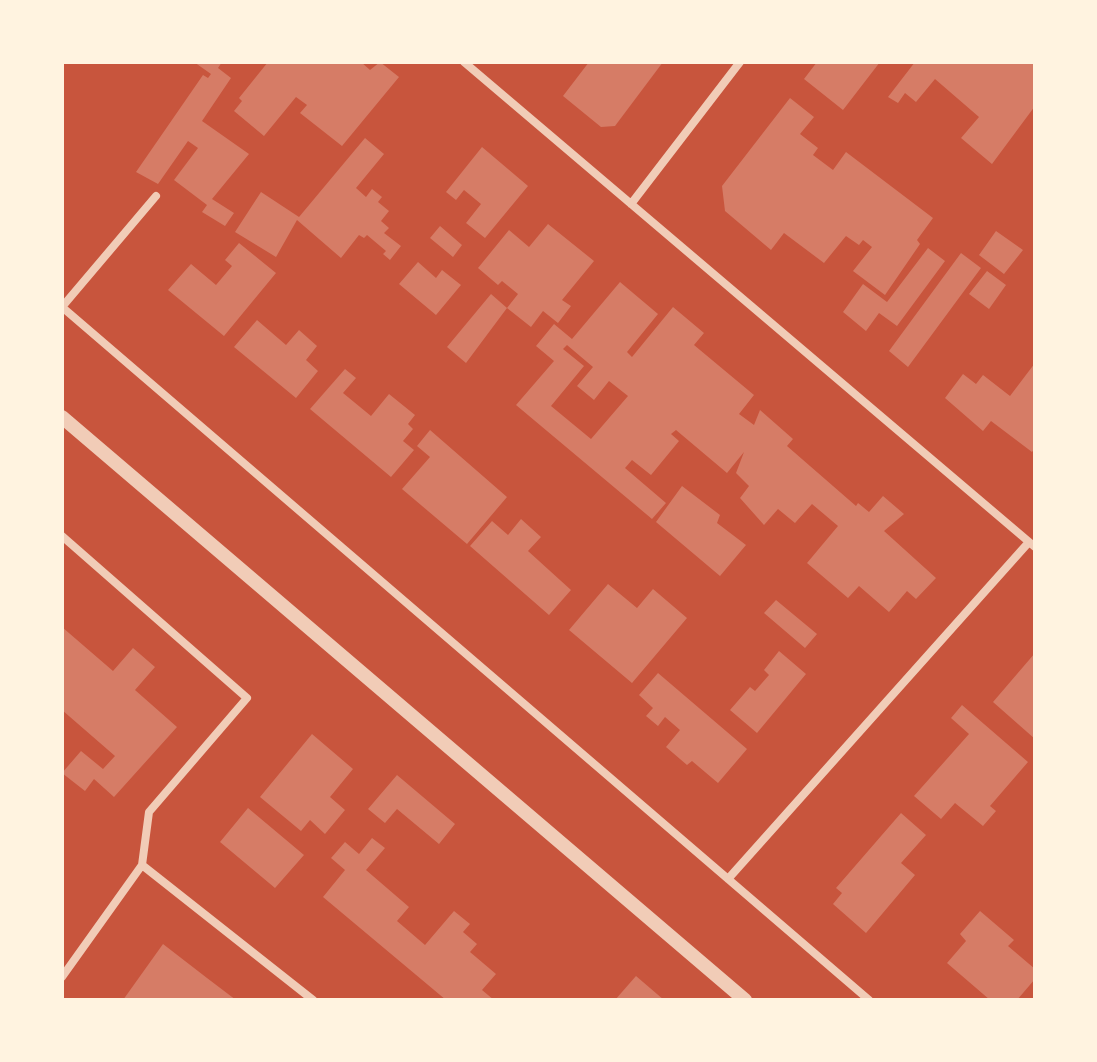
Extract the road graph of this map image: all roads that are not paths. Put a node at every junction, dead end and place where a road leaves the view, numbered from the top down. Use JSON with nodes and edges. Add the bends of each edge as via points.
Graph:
{"nodes":[{"id":1,"x":464,"y":62,"type":"edge"},
{"id":2,"x":740,"y":62,"type":"edge"},
{"id":3,"x":156,"y":196,"type":"dead end"},
{"id":4,"x":631,"y":204,"type":"junction"},
{"id":5,"x":62,"y":307,"type":"edge"},
{"id":6,"x":62,"y":417,"type":"edge"},
{"id":7,"x":62,"y":536,"type":"edge"},
{"id":8,"x":1032,"y":544,"type":"edge"},
{"id":9,"x":142,"y":865,"type":"junction"},
{"id":10,"x":728,"y":879,"type":"junction"},
{"id":11,"x":62,"y":977,"type":"edge"},
{"id":12,"x":313,"y":1000,"type":"edge"},
{"id":13,"x":745,"y":1000,"type":"edge"},
{"id":14,"x":869,"y":1000,"type":"edge"}],
"edges":[{"from":1,"to":4,"type":"street"},
{"from":2,"to":4,"type":"street"},
{"from":3,"to":5,"type":"street"},
{"from":4,"to":8,"type":"street"},
{"from":5,"to":10,"type":"street"},
{"from":6,"to":13,"type":"street"},
{"from":7,"to":9,"type":"street","via":[[247,698],[149,812]]},
{"from":8,"to":10,"type":"street"},
{"from":9,"to":11,"type":"street"},
{"from":9,"to":12,"type":"street"},
{"from":10,"to":14,"type":"street"}]}
